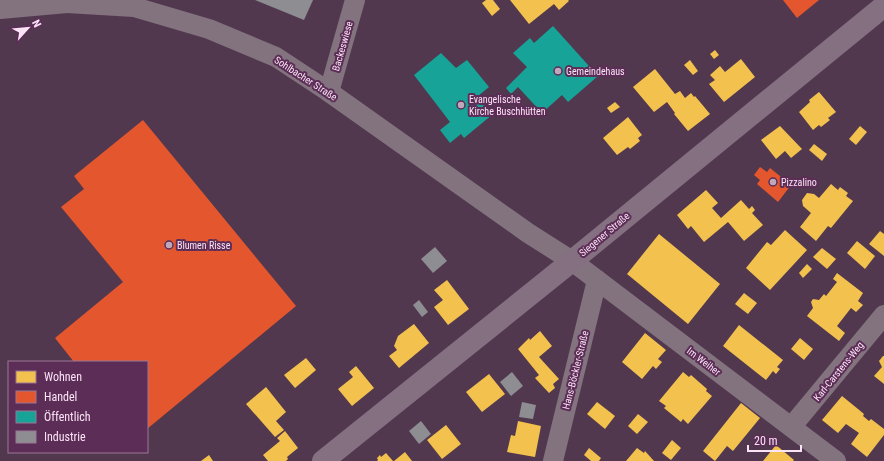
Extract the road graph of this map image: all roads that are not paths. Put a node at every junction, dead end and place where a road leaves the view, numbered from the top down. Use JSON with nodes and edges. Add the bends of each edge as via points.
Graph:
{"nodes":[{"id":1,"x":355,"y":0,"type":"edge"},
{"id":2,"x":884,"y":6,"type":"edge"},
{"id":3,"x":0,"y":9,"type":"edge"},
{"id":4,"x":329,"y":92,"type":"junction"},
{"id":5,"x":572,"y":261,"type":"junction"},
{"id":6,"x":597,"y":280,"type":"junction"},
{"id":7,"x":884,"y":315,"type":"edge"},
{"id":8,"x":792,"y":426,"type":"junction"},
{"id":9,"x":323,"y":461,"type":"edge"},
{"id":10,"x":553,"y":461,"type":"edge"},
{"id":11,"x":836,"y":461,"type":"edge"}],
"edges":[{"from":1,"to":4,"type":"street","name":"Backeswiese"},
{"from":2,"to":5,"type":"main road","name":"Siegener Straße"},
{"from":3,"to":4,"type":"street","name":"Sohlbacher Straße","bridge":true,"via":[[67,2],[134,7],[209,29],[276,57]]},
{"from":4,"to":5,"type":"street","name":"Sohlbacher Straße","via":[[417,156]]},
{"from":5,"to":6,"type":"street","name":"Im Weiher"},
{"from":5,"to":9,"type":"main road","name":"Siegener Straße"},
{"from":6,"to":8,"type":"street","name":"Im Weiher"},
{"from":6,"to":10,"type":"street","name":"Hans-Böckler-Straße"},
{"from":7,"to":8,"type":"street","name":"Karl-Carstens-Weg"},
{"from":8,"to":11,"type":"street","name":"Im Weiher"}]}
